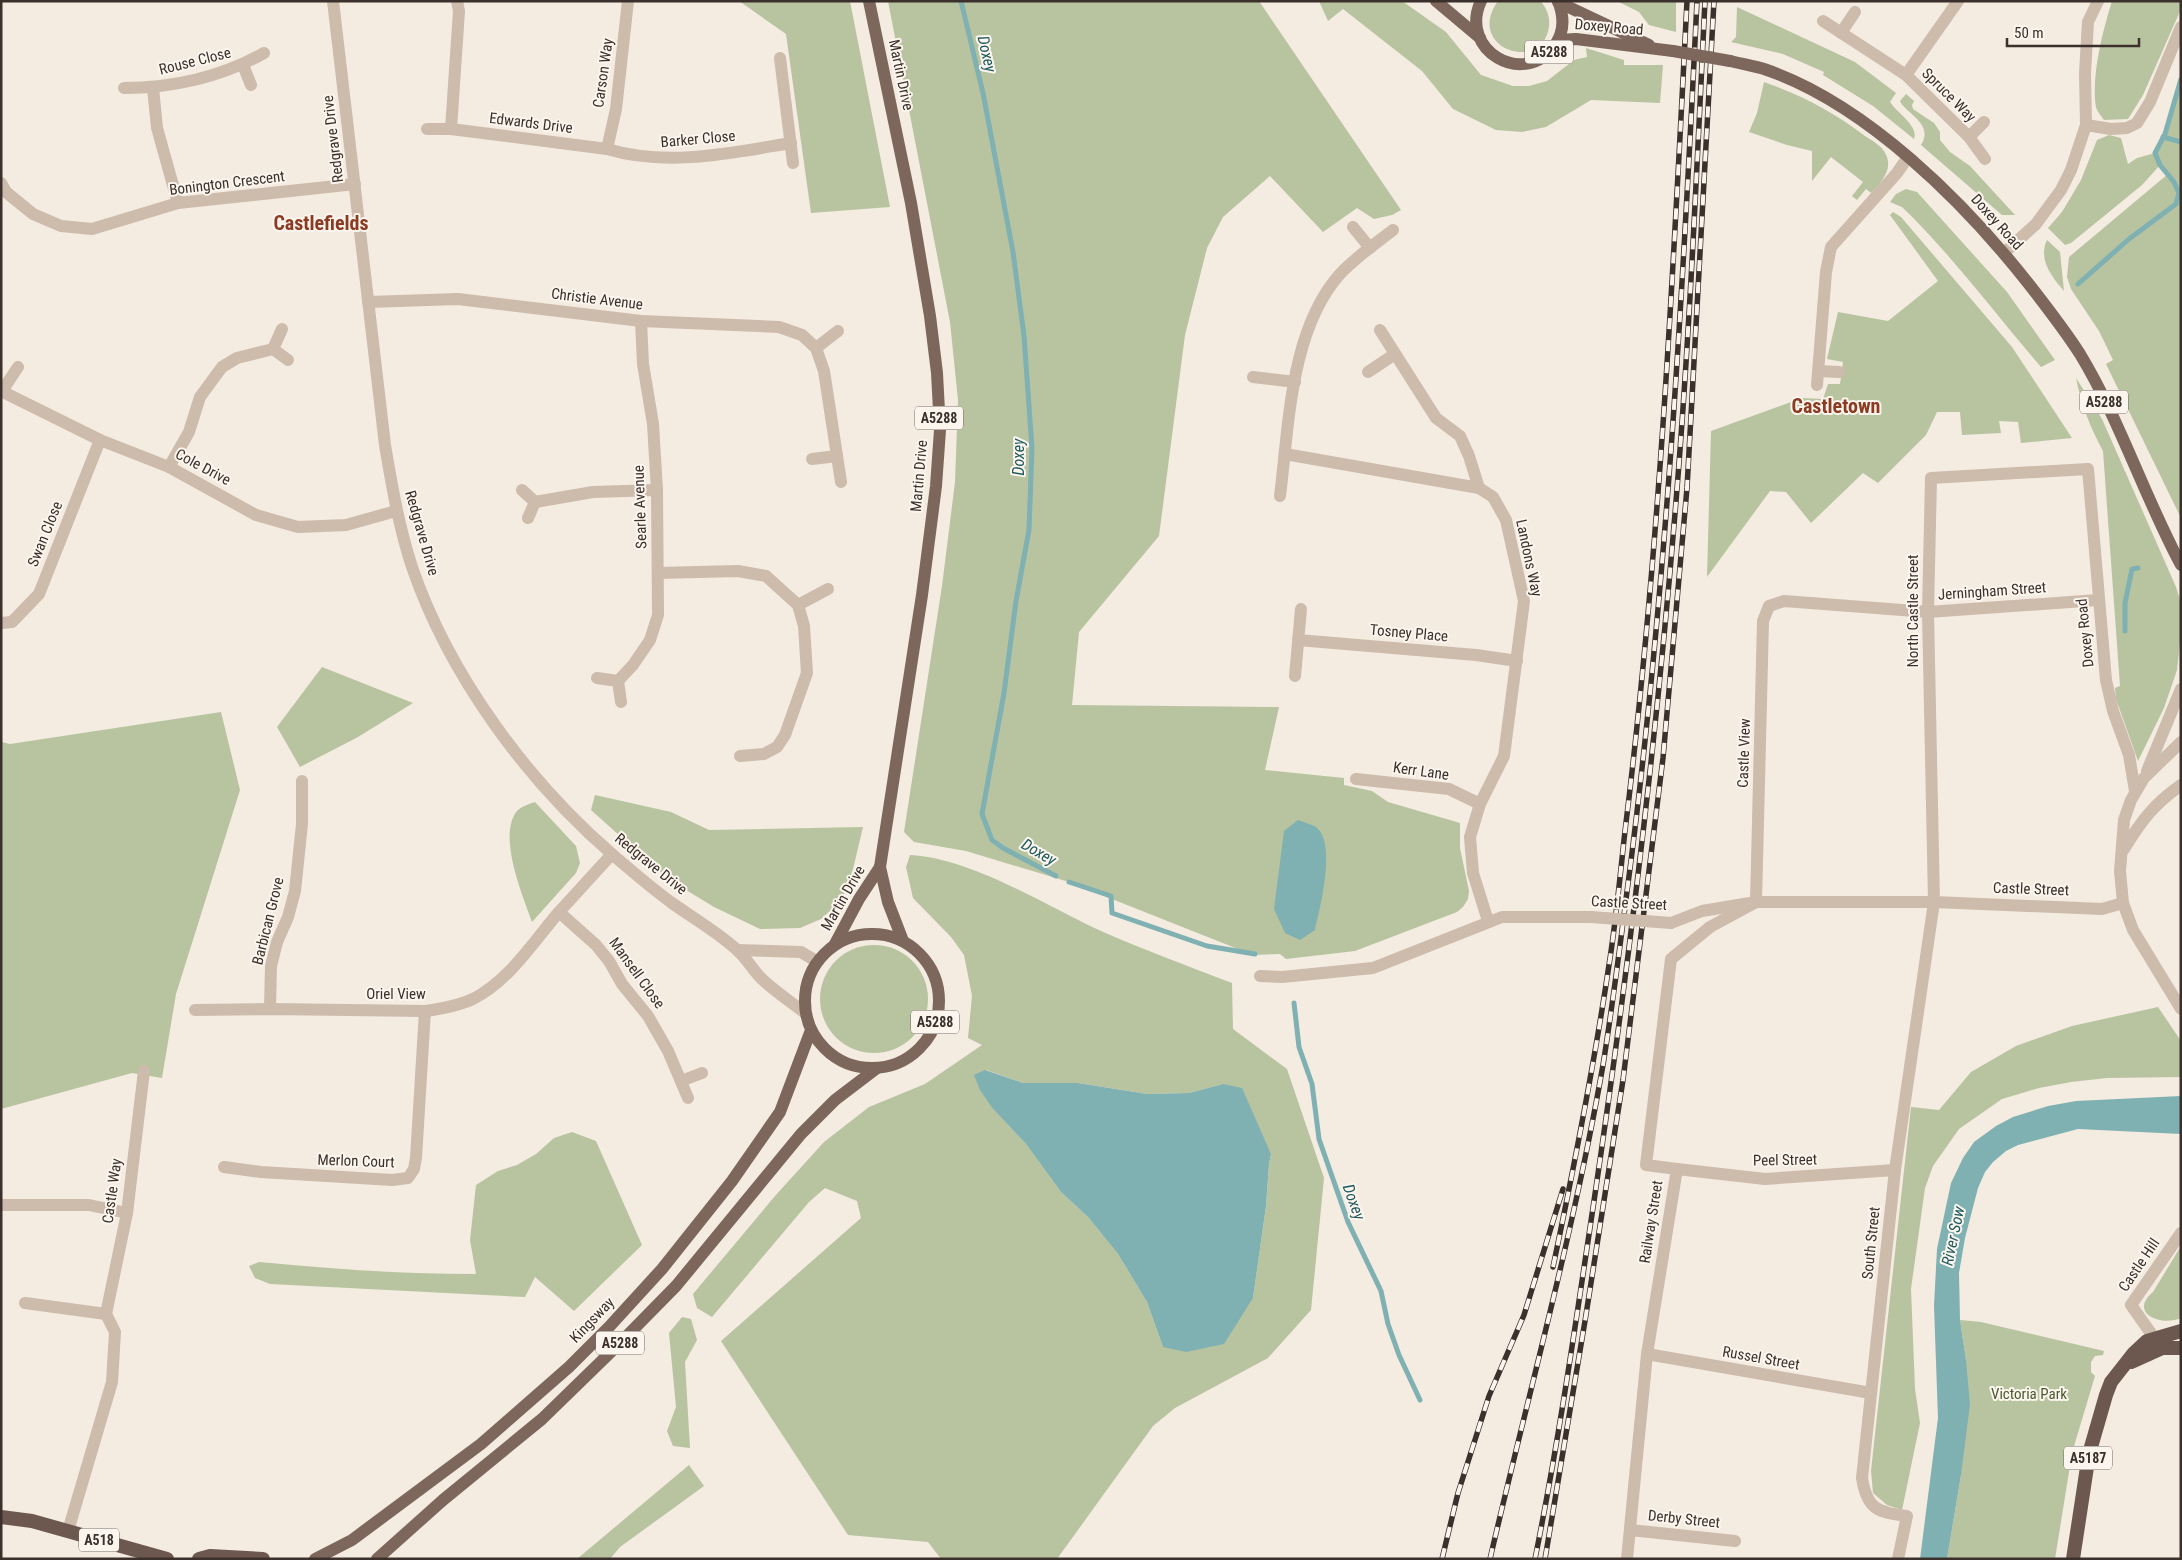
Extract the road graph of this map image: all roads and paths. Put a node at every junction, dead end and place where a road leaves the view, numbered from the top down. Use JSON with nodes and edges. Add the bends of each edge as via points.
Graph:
{"nodes":[{"id":1,"x":333,"y":1,"type":"edge"},
{"id":2,"x":457,"y":1,"type":"edge"},
{"id":3,"x":628,"y":1,"type":"edge"},
{"id":4,"x":869,"y":1,"type":"edge"},
{"id":5,"x":1436,"y":1,"type":"edge"},
{"id":6,"x":1481,"y":1,"type":"edge"},
{"id":7,"x":1958,"y":1,"type":"edge"},
{"id":8,"x":1558,"y":2,"type":"edge"},
{"id":9,"x":2093,"y":3,"type":"edge"},
{"id":10,"x":1855,"y":12,"type":"dead end"},
{"id":11,"x":1823,"y":21,"type":"dead end"},
{"id":12,"x":2181,"y":27,"type":"edge"},
{"id":13,"x":1842,"y":33,"type":"junction"},
{"id":14,"x":1480,"y":38,"type":"junction"},
{"id":15,"x":1558,"y":40,"type":"junction"},
{"id":16,"x":1656,"y":48,"type":"junction"},
{"id":17,"x":264,"y":54,"type":"dead end"},
{"id":18,"x":780,"y":58,"type":"dead end"},
{"id":19,"x":244,"y":65,"type":"junction"},
{"id":20,"x":1906,"y":75,"type":"junction"},
{"id":21,"x":251,"y":85,"type":"dead end"},
{"id":22,"x":124,"y":88,"type":"dead end"},
{"id":23,"x":153,"y":88,"type":"junction"},
{"id":24,"x":1984,"y":122,"type":"dead end"},
{"id":25,"x":2086,"y":125,"type":"junction"},
{"id":26,"x":427,"y":129,"type":"dead end"},
{"id":27,"x":451,"y":129,"type":"junction"},
{"id":28,"x":1969,"y":137,"type":"junction"},
{"id":29,"x":791,"y":142,"type":"junction"},
{"id":30,"x":607,"y":149,"type":"junction"},
{"id":31,"x":1908,"y":157,"type":"junction"},
{"id":32,"x":1985,"y":159,"type":"dead end"},
{"id":33,"x":793,"y":163,"type":"dead end"},
{"id":34,"x":1,"y":183,"type":"edge"},
{"id":35,"x":355,"y":184,"type":"junction"},
{"id":36,"x":178,"y":202,"type":"junction"},
{"id":37,"x":1353,"y":227,"type":"dead end"},
{"id":38,"x":1393,"y":230,"type":"dead end"},
{"id":39,"x":1370,"y":248,"type":"junction"},
{"id":40,"x":2004,"y":253,"type":"junction"},
{"id":41,"x":368,"y":302,"type":"junction"},
{"id":42,"x":641,"y":320,"type":"junction"},
{"id":43,"x":282,"y":329,"type":"dead end"},
{"id":44,"x":1380,"y":330,"type":"dead end"},
{"id":45,"x":838,"y":331,"type":"dead end"},
{"id":46,"x":816,"y":348,"type":"junction"},
{"id":47,"x":272,"y":349,"type":"junction"},
{"id":48,"x":1394,"y":354,"type":"junction"},
{"id":49,"x":288,"y":360,"type":"dead end"},
{"id":50,"x":18,"y":367,"type":"dead end"},
{"id":51,"x":1368,"y":372,"type":"dead end"},
{"id":52,"x":1819,"y":372,"type":"junction"},
{"id":53,"x":1839,"y":372,"type":"dead end"},
{"id":54,"x":1253,"y":377,"type":"dead end"},
{"id":55,"x":1295,"y":382,"type":"junction"},
{"id":56,"x":1817,"y":385,"type":"dead end"},
{"id":57,"x":2,"y":391,"type":"edge"},
{"id":58,"x":100,"y":440,"type":"junction"},
{"id":59,"x":1285,"y":454,"type":"junction"},
{"id":60,"x":837,"y":456,"type":"junction"},
{"id":61,"x":812,"y":459,"type":"dead end"},
{"id":62,"x":170,"y":467,"type":"junction"},
{"id":63,"x":2088,"y":469,"type":"joint"},
{"id":64,"x":841,"y":482,"type":"dead end"},
{"id":65,"x":1479,"y":488,"type":"junction"},
{"id":66,"x":522,"y":490,"type":"dead end"},
{"id":67,"x":657,"y":490,"type":"junction"},
{"id":68,"x":1280,"y":496,"type":"dead end"},
{"id":69,"x":535,"y":502,"type":"junction"},
{"id":70,"x":396,"y":511,"type":"junction"},
{"id":71,"x":528,"y":518,"type":"dead end"},
{"id":72,"x":2181,"y":565,"type":"edge"},
{"id":73,"x":658,"y":573,"type":"junction"},
{"id":74,"x":828,"y":589,"type":"dead end"},
{"id":75,"x":2098,"y":600,"type":"junction"},
{"id":76,"x":798,"y":605,"type":"junction"},
{"id":77,"x":1769,"y":606,"type":"joint"},
{"id":78,"x":1301,"y":609,"type":"dead end"},
{"id":79,"x":1928,"y":612,"type":"junction"},
{"id":80,"x":1,"y":623,"type":"edge"},
{"id":81,"x":1298,"y":640,"type":"junction"},
{"id":82,"x":1517,"y":661,"type":"junction"},
{"id":83,"x":1295,"y":676,"type":"dead end"},
{"id":84,"x":597,"y":678,"type":"dead end"},
{"id":85,"x":618,"y":681,"type":"junction"},
{"id":86,"x":2181,"y":689,"type":"edge"},
{"id":87,"x":621,"y":702,"type":"dead end"},
{"id":88,"x":2181,"y":742,"type":"edge"},
{"id":89,"x":740,"y":756,"type":"dead end"},
{"id":90,"x":2144,"y":778,"type":"junction"},
{"id":91,"x":1356,"y":779,"type":"dead end"},
{"id":92,"x":302,"y":781,"type":"dead end"},
{"id":93,"x":2181,"y":785,"type":"edge"},
{"id":94,"x":2135,"y":791,"type":"junction"},
{"id":95,"x":1480,"y":804,"type":"junction"},
{"id":96,"x":2123,"y":851,"type":"junction"},
{"id":97,"x":612,"y":854,"type":"junction"},
{"id":98,"x":880,"y":867,"type":"junction"},
{"id":99,"x":1756,"y":902,"type":"junction"},
{"id":100,"x":1934,"y":902,"type":"junction"},
{"id":101,"x":2122,"y":903,"type":"junction"},
{"id":102,"x":560,"y":912,"type":"junction"},
{"id":103,"x":1488,"y":920,"type":"junction"},
{"id":104,"x":903,"y":941,"type":"junction"},
{"id":105,"x":834,"y":946,"type":"junction"},
{"id":106,"x":738,"y":950,"type":"junction"},
{"id":107,"x":816,"y":962,"type":"junction"},
{"id":108,"x":1260,"y":976,"type":"dead end"},
{"id":109,"x":270,"y":1008,"type":"junction"},
{"id":110,"x":2181,"y":1009,"type":"edge"},
{"id":111,"x":196,"y":1010,"type":"dead end"},
{"id":112,"x":425,"y":1011,"type":"junction"},
{"id":113,"x":805,"y":1013,"type":"junction"},
{"id":114,"x":811,"y":1030,"type":"junction"},
{"id":115,"x":877,"y":1068,"type":"junction"},
{"id":116,"x":144,"y":1071,"type":"dead end"},
{"id":117,"x":702,"y":1073,"type":"dead end"},
{"id":118,"x":681,"y":1081,"type":"junction"},
{"id":119,"x":688,"y":1098,"type":"dead end"},
{"id":120,"x":224,"y":1167,"type":"dead end"},
{"id":121,"x":1676,"y":1169,"type":"junction"},
{"id":122,"x":1895,"y":1170,"type":"junction"},
{"id":123,"x":1,"y":1205,"type":"edge"},
{"id":124,"x":127,"y":1213,"type":"junction"},
{"id":125,"x":2181,"y":1233,"type":"edge"},
{"id":126,"x":25,"y":1303,"type":"dead end"},
{"id":127,"x":106,"y":1314,"type":"junction"},
{"id":128,"x":2181,"y":1332,"type":"edge"},
{"id":129,"x":2155,"y":1339,"type":"junction"},
{"id":130,"x":2181,"y":1348,"type":"edge"},
{"id":131,"x":1647,"y":1354,"type":"junction"},
{"id":132,"x":2125,"y":1364,"type":"junction"},
{"id":133,"x":1870,"y":1393,"type":"junction"},
{"id":134,"x":1,"y":1517,"type":"edge"},
{"id":135,"x":1630,"y":1530,"type":"junction"},
{"id":136,"x":68,"y":1531,"type":"junction"},
{"id":137,"x":1735,"y":1541,"type":"dead end"},
{"id":138,"x":167,"y":1559,"type":"edge"},
{"id":139,"x":199,"y":1559,"type":"edge"},
{"id":140,"x":263,"y":1559,"type":"edge"},
{"id":141,"x":315,"y":1559,"type":"edge"},
{"id":142,"x":377,"y":1559,"type":"edge"},
{"id":143,"x":1627,"y":1559,"type":"edge"},
{"id":144,"x":1898,"y":1559,"type":"edge"},
{"id":145,"x":2073,"y":1559,"type":"edge"}],
"edges":[{"from":1,"to":35,"type":"street","name":"Redgrave Drive"},
{"from":2,"to":27,"type":"street"},
{"from":3,"to":30,"type":"street","name":"Carson Way","via":[[616,109]]},
{"from":4,"to":98,"type":"main road","name":"Martin Drive","number":"A5288","via":[[911,203],[930,316],[940,430],[922,595]]},
{"from":5,"to":14,"type":"main road","number":"A5288"},
{"from":6,"to":14,"type":"main road","via":[[1476,24]]},
{"from":7,"to":20,"type":"street","name":"Spruce Way"},
{"from":8,"to":15,"type":"main road","number":"A5288","via":[[1563,21]]},
{"from":8,"to":16,"type":"main road","name":"Doxey Road","number":"A5288"},
{"from":9,"to":25,"type":"street","via":[[2088,22],[2085,73]]},
{"from":10,"to":13,"type":"street"},
{"from":11,"to":13,"type":"street","name":"Spruce Way"},
{"from":12,"to":25,"type":"street","via":[[2150,102],[2137,123],[2127,128],[2111,129]]},
{"from":13,"to":20,"type":"street","name":"Spruce Way"},
{"from":14,"to":15,"type":"main road","number":"A5288","via":[[1487,50],[1511,64],[1539,60]]},
{"from":15,"to":16,"type":"main road","name":"Doxey Road","number":"A5288"},
{"from":16,"to":31,"type":"main road","name":"Doxey Road","number":"A5288","bridge":true,"via":[[1767,70],[1846,111]]},
{"from":17,"to":19,"type":"street","name":"Rouse Close"},
{"from":18,"to":29,"type":"street"},
{"from":19,"to":21,"type":"street","name":"Rouse Close"},
{"from":19,"to":23,"type":"street","name":"Rouse Close"},
{"from":20,"to":28,"type":"street","name":"Spruce Way"},
{"from":22,"to":23,"type":"street","name":"Rouse Close"},
{"from":23,"to":36,"type":"street","name":"Rouse Close","via":[[157,128]]},
{"from":24,"to":28,"type":"street","name":"Spruce Way"},
{"from":25,"to":40,"type":"street","via":[[2061,190],[2036,224]]},
{"from":26,"to":27,"type":"street","name":"Edwards Drive"},
{"from":27,"to":30,"type":"street","name":"Edwards Drive"},
{"from":28,"to":32,"type":"street","name":"Spruce Way"},
{"from":29,"to":30,"type":"street","name":"Barker Close","via":[[739,152],[663,159],[630,156]]},
{"from":29,"to":33,"type":"street"},
{"from":31,"to":40,"type":"main road","name":"Doxey Road","number":"A5288","via":[[1977,222]]},
{"from":31,"to":52,"type":"street","via":[[1831,247],[1826,272]]},
{"from":34,"to":36,"type":"street","name":"Bonington Crescent","via":[[6,192],[32,214],[61,226],[77,228],[92,229]]},
{"from":35,"to":36,"type":"street","name":"Bonington Crescent"},
{"from":35,"to":41,"type":"street","name":"Redgrave Drive"},
{"from":37,"to":39,"type":"street"},
{"from":38,"to":39,"type":"street"},
{"from":39,"to":55,"type":"street","via":[[1339,276],[1322,300],[1307,333]]},
{"from":40,"to":72,"type":"main road","name":"Doxey Road","number":"A5288","via":[[2080,354]]},
{"from":41,"to":42,"type":"street","name":"Christie Avenue","via":[[458,299]]},
{"from":41,"to":70,"type":"street","name":"Redgrave Drive"},
{"from":42,"to":46,"type":"street","name":"Christie Avenue","via":[[779,327],[802,335]]},
{"from":42,"to":67,"type":"street","name":"Searle Avenue"},
{"from":43,"to":47,"type":"street"},
{"from":44,"to":48,"type":"street"},
{"from":45,"to":46,"type":"street"},
{"from":46,"to":60,"type":"street","via":[[824,371]]},
{"from":47,"to":49,"type":"street"},
{"from":47,"to":62,"type":"street","via":[[237,358],[222,367],[200,397],[189,432]]},
{"from":48,"to":51,"type":"street"},
{"from":48,"to":65,"type":"street","via":[[1436,418],[1460,436]]},
{"from":50,"to":57,"type":"street","name":"Cole Drive"},
{"from":52,"to":53,"type":"street"},
{"from":52,"to":56,"type":"street"},
{"from":54,"to":55,"type":"street"},
{"from":55,"to":59,"type":"street"},
{"from":57,"to":58,"type":"street","name":"Cole Drive"},
{"from":58,"to":62,"type":"street","name":"Cole Drive"},
{"from":58,"to":80,"type":"street","name":"Swan Close","via":[[39,594],[12,622]]},
{"from":59,"to":65,"type":"street"},
{"from":59,"to":68,"type":"street"},
{"from":60,"to":61,"type":"street"},
{"from":60,"to":64,"type":"street"},
{"from":62,"to":70,"type":"street","name":"Cole Drive","via":[[256,515],[298,527],[346,525]]},
{"from":63,"to":75,"type":"street","name":"Doxey Road"},
{"from":63,"to":79,"type":"street","name":"North Castle Street","via":[[1931,478]]},
{"from":65,"to":82,"type":"street","name":"Landons Way","via":[[1493,497],[1506,520],[1524,601]]},
{"from":66,"to":69,"type":"street"},
{"from":67,"to":69,"type":"street","via":[[593,492]]},
{"from":67,"to":73,"type":"street","name":"Searle Avenue"},
{"from":69,"to":71,"type":"street"},
{"from":70,"to":97,"type":"street","name":"Redgrave Drive","via":[[412,567],[430,611],[477,698],[508,743],[554,797]]},
{"from":73,"to":76,"type":"street","via":[[738,571],[766,576]]},
{"from":73,"to":85,"type":"street","name":"Searle Avenue","via":[[658,615],[650,640]]},
{"from":74,"to":76,"type":"street"},
{"from":75,"to":79,"type":"street","name":"Jerningham Street"},
{"from":75,"to":94,"type":"street","name":"Doxey Road","via":[[2106,680],[2129,755]]},
{"from":76,"to":89,"type":"street","via":[[804,626],[807,673],[785,734],[777,747],[764,754]]},
{"from":77,"to":79,"type":"street","name":"Jerningham Street","via":[[1784,601]]},
{"from":77,"to":99,"type":"street","name":"Castle View","via":[[1763,620]]},
{"from":78,"to":81,"type":"street"},
{"from":79,"to":100,"type":"street","name":"North Castle Street"},
{"from":81,"to":82,"type":"street","name":"Tosney Place"},
{"from":81,"to":83,"type":"street"},
{"from":82,"to":95,"type":"street","name":"Landons Way","via":[[1504,756]]},
{"from":84,"to":85,"type":"street"},
{"from":85,"to":87,"type":"street"},
{"from":86,"to":90,"type":"street"},
{"from":88,"to":90,"type":"street"},
{"from":90,"to":94,"type":"street"},
{"from":91,"to":95,"type":"street","name":"Kerr Lane","via":[[1449,790]]},
{"from":92,"to":109,"type":"street","name":"Barbican Grove","via":[[302,824],[295,891],[271,966]]},
{"from":93,"to":96,"type":"street","via":[[2143,817]]},
{"from":94,"to":96,"type":"street","via":[[2124,820]]},
{"from":95,"to":103,"type":"street","name":"Landons Way","via":[[1470,837],[1473,873]]},
{"from":96,"to":101,"type":"street","via":[[2120,870]]},
{"from":97,"to":102,"type":"street"},
{"from":97,"to":106,"type":"street","name":"Redgrave Drive","via":[[669,901]]},
{"from":98,"to":104,"type":"main road","name":"Martin Drive","number":"A5288","via":[[888,902]]},
{"from":98,"to":105,"type":"main road","name":"Martin Drive","number":"A5288"},
{"from":99,"to":100,"type":"street","name":"Castle Street"},
{"from":99,"to":103,"type":"street","name":"Castle Street","bridge":true,"via":[[1702,912],[1671,923],[1592,917],[1502,917]]},
{"from":99,"to":121,"type":"street","name":"Railway Street","via":[[1710,927],[1671,959],[1646,1165]]},
{"from":100,"to":101,"type":"street","name":"Castle Street","via":[[2102,908]]},
{"from":100,"to":122,"type":"street","name":"South Street"},
{"from":101,"to":110,"type":"street","via":[[2133,930]]},
{"from":102,"to":112,"type":"street","name":"Oriel View","via":[[510,969],[483,993],[442,1009]]},
{"from":102,"to":118,"type":"street","name":"Mansell Close","via":[[608,960],[660,1034]]},
{"from":103,"to":108,"type":"street","name":"Castle Street","via":[[1373,968],[1282,977]]},
{"from":104,"to":105,"type":"main road","number":"A5288","via":[[876,933],[848,937]]},
{"from":104,"to":115,"type":"main road","number":"A5288","via":[[918,950],[933,971],[939,992],[939,1010],[933,1030],[920,1048],[905,1060]]},
{"from":105,"to":107,"type":"main road","number":"A5288"},
{"from":106,"to":107,"type":"street","via":[[801,952]]},
{"from":106,"to":113,"type":"street","name":"Redgrave Drive","via":[[762,980]]},
{"from":107,"to":113,"type":"main road","number":"A5288","via":[[804,995]]},
{"from":109,"to":111,"type":"street","name":"Oriel View"},
{"from":109,"to":112,"type":"street","name":"Oriel View"},
{"from":112,"to":120,"type":"street","name":"Merlon Court","via":[[416,1158],[408,1178],[392,1180]]},
{"from":113,"to":114,"type":"main road","number":"A5288"},
{"from":114,"to":115,"type":"main road","number":"A5288","via":[[822,1047],[836,1058],[852,1066]]},
{"from":114,"to":141,"type":"main road","name":"Kingsway","number":"A5288","via":[[780,1112],[732,1181],[662,1269],[609,1327],[569,1367],[481,1444],[352,1540]]},
{"from":115,"to":142,"type":"main road","number":"A5288","via":[[835,1100],[800,1134],[676,1286],[617,1346],[542,1419]]},
{"from":116,"to":124,"type":"street","name":"Castle Way"},
{"from":117,"to":118,"type":"street"},
{"from":118,"to":119,"type":"street","name":"Mansell Close"},
{"from":121,"to":122,"type":"street","name":"Peel Street","via":[[1765,1179]]},
{"from":121,"to":131,"type":"street","name":"Railway Street"},
{"from":122,"to":133,"type":"street","name":"South Street"},
{"from":123,"to":124,"type":"street","via":[[89,1205]]},
{"from":124,"to":127,"type":"street","name":"Castle Way"},
{"from":125,"to":129,"type":"street","name":"Castle Hill","via":[[2131,1305]]},
{"from":126,"to":127,"type":"street"},
{"from":127,"to":136,"type":"street","via":[[115,1332],[112,1382]]},
{"from":128,"to":129,"type":"highway","number":"A5187"},
{"from":129,"to":132,"type":"highway","number":"A5187","via":[[2147,1342]]},
{"from":130,"to":132,"type":"highway","via":[[2162,1348]]},
{"from":131,"to":133,"type":"street","name":"Russel Street"},
{"from":131,"to":135,"type":"street","name":"Railway Street"},
{"from":132,"to":145,"type":"highway","number":"A5187","via":[[2111,1382],[2096,1427]]},
{"from":133,"to":144,"type":"street","name":"South Street","via":[[1862,1478],[1864,1495],[1872,1506],[1885,1513],[1907,1516]]},
{"from":134,"to":136,"type":"highway","number":"A518"},
{"from":135,"to":137,"type":"street","name":"Derby Street"},
{"from":135,"to":143,"type":"street","name":"Railway Street"},
{"from":136,"to":138,"type":"highway","number":"A518"},
{"from":139,"to":140,"type":"highway","via":[[210,1556]]}]}
